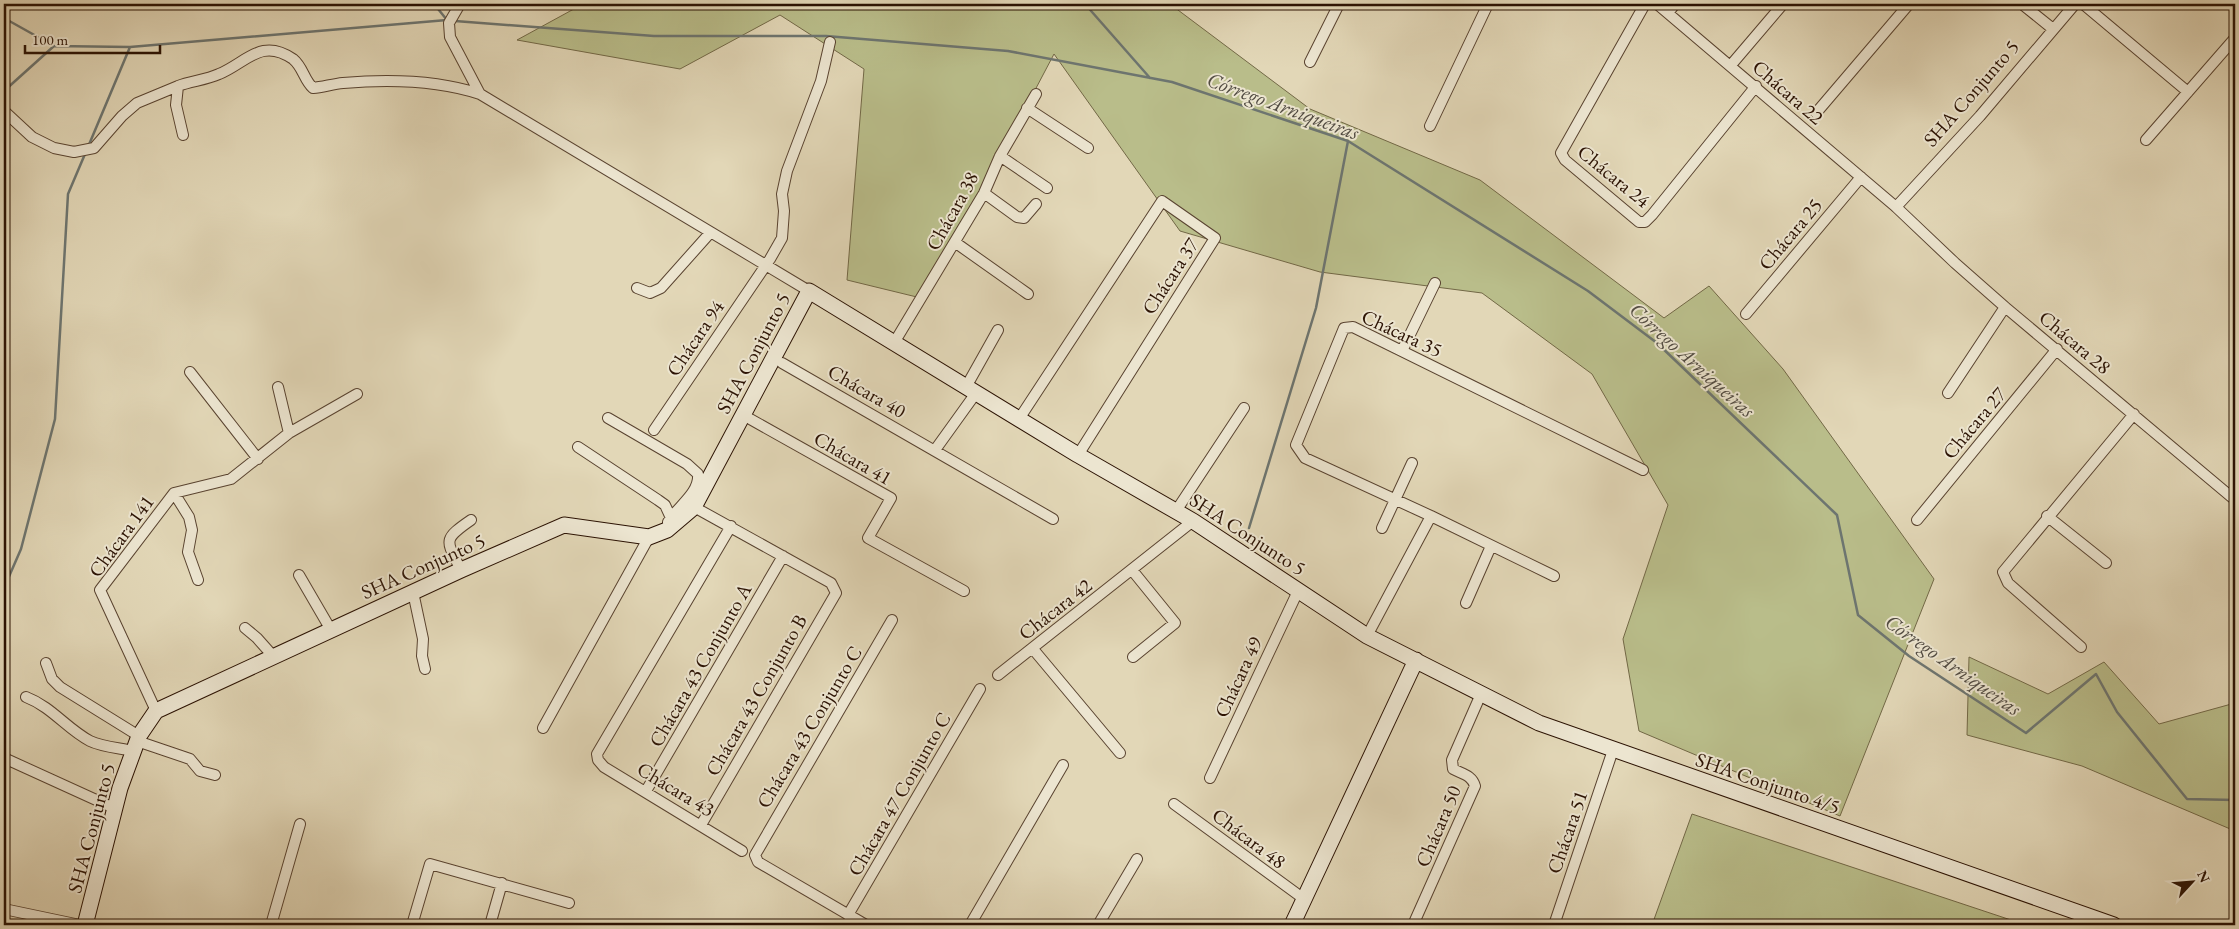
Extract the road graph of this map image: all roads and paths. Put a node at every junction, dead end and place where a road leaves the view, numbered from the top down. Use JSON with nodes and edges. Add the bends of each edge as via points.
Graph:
{"nodes":[{"id":1,"x":459,"y":4,"type":"edge"},
{"id":2,"x":1339,"y":4,"type":"edge"},
{"id":3,"x":1488,"y":4,"type":"edge"},
{"id":4,"x":1645,"y":4,"type":"edge"},
{"id":5,"x":1657,"y":4,"type":"edge"},
{"id":6,"x":1675,"y":4,"type":"edge"},
{"id":7,"x":1783,"y":4,"type":"edge"},
{"id":8,"x":1909,"y":4,"type":"edge"},
{"id":9,"x":2022,"y":4,"type":"edge"},
{"id":10,"x":2075,"y":4,"type":"edge"},
{"id":11,"x":2083,"y":4,"type":"edge"},
{"id":12,"x":1668,"y":13,"type":"junction"},
{"id":13,"x":2053,"y":29,"type":"junction"},
{"id":14,"x":2235,"y":38,"type":"edge"},
{"id":15,"x":830,"y":42,"type":"dead end"},
{"id":16,"x":1310,"y":62,"type":"dead end"},
{"id":17,"x":1731,"y":65,"type":"junction"},
{"id":18,"x":178,"y":86,"type":"junction"},
{"id":19,"x":1756,"y":86,"type":"junction"},
{"id":20,"x":2188,"y":92,"type":"junction"},
{"id":21,"x":480,"y":94,"type":"junction"},
{"id":22,"x":1036,"y":94,"type":"dead end"},
{"id":23,"x":1027,"y":108,"type":"junction"},
{"id":24,"x":4,"y":111,"type":"edge"},
{"id":25,"x":1816,"y":113,"type":"dead end"},
{"id":26,"x":1430,"y":126,"type":"dead end"},
{"id":27,"x":183,"y":135,"type":"dead end"},
{"id":28,"x":2146,"y":140,"type":"dead end"},
{"id":29,"x":1088,"y":148,"type":"dead end"},
{"id":30,"x":1000,"y":156,"type":"junction"},
{"id":31,"x":1861,"y":177,"type":"junction"},
{"id":32,"x":1047,"y":188,"type":"dead end"},
{"id":33,"x":984,"y":193,"type":"junction"},
{"id":34,"x":1036,"y":204,"type":"dead end"},
{"id":35,"x":1896,"y":207,"type":"junction"},
{"id":36,"x":710,"y":233,"type":"junction"},
{"id":37,"x":956,"y":243,"type":"junction"},
{"id":38,"x":765,"y":265,"type":"junction"},
{"id":39,"x":1435,"y":283,"type":"dead end"},
{"id":40,"x":638,"y":288,"type":"dead end"},
{"id":41,"x":808,"y":291,"type":"junction"},
{"id":42,"x":1028,"y":294,"type":"dead end"},
{"id":43,"x":2005,"y":307,"type":"junction"},
{"id":44,"x":1746,"y":314,"type":"dead end"},
{"id":45,"x":998,"y":330,"type":"dead end"},
{"id":46,"x":894,"y":343,"type":"junction"},
{"id":47,"x":2057,"y":349,"type":"junction"},
{"id":48,"x":1402,"y":351,"type":"junction"},
{"id":49,"x":782,"y":363,"type":"dead end"},
{"id":50,"x":190,"y":372,"type":"dead end"},
{"id":51,"x":278,"y":387,"type":"dead end"},
{"id":52,"x":971,"y":390,"type":"junction"},
{"id":53,"x":1948,"y":393,"type":"dead end"},
{"id":54,"x":357,"y":394,"type":"dead end"},
{"id":55,"x":1244,"y":408,"type":"dead end"},
{"id":56,"x":2134,"y":414,"type":"junction"},
{"id":57,"x":743,"y":415,"type":"junction"},
{"id":58,"x":608,"y":418,"type":"dead end"},
{"id":59,"x":1019,"y":419,"type":"junction"},
{"id":60,"x":654,"y":430,"type":"dead end"},
{"id":61,"x":290,"y":433,"type":"junction"},
{"id":62,"x":578,"y":448,"type":"dead end"},
{"id":63,"x":935,"y":450,"type":"junction"},
{"id":64,"x":1078,"y":454,"type":"junction"},
{"id":65,"x":258,"y":459,"type":"junction"},
{"id":66,"x":1412,"y":463,"type":"dead end"},
{"id":67,"x":1643,"y":470,"type":"dead end"},
{"id":68,"x":174,"y":494,"type":"junction"},
{"id":69,"x":1395,"y":498,"type":"junction"},
{"id":70,"x":2235,"y":500,"type":"edge"},
{"id":71,"x":694,"y":507,"type":"junction"},
{"id":72,"x":1176,"y":511,"type":"junction"},
{"id":73,"x":1431,"y":516,"type":"junction"},
{"id":74,"x":2047,"y":516,"type":"junction"},
{"id":75,"x":1053,"y":518,"type":"dead end"},
{"id":76,"x":471,"y":520,"type":"dead end"},
{"id":77,"x":1917,"y":520,"type":"dead end"},
{"id":78,"x":1193,"y":521,"type":"junction"},
{"id":79,"x":669,"y":524,"type":"junction"},
{"id":80,"x":731,"y":526,"type":"junction"},
{"id":81,"x":1382,"y":528,"type":"dead end"},
{"id":82,"x":649,"y":537,"type":"junction"},
{"id":83,"x":1492,"y":546,"type":"junction"},
{"id":84,"x":783,"y":556,"type":"junction"},
{"id":85,"x":2106,"y":563,"type":"dead end"},
{"id":86,"x":461,"y":570,"type":"junction"},
{"id":87,"x":1132,"y":570,"type":"junction"},
{"id":88,"x":299,"y":576,"type":"dead end"},
{"id":89,"x":1554,"y":576,"type":"dead end"},
{"id":90,"x":198,"y":580,"type":"dead end"},
{"id":91,"x":964,"y":591,"type":"dead end"},
{"id":92,"x":1298,"y":591,"type":"junction"},
{"id":93,"x":413,"y":592,"type":"junction"},
{"id":94,"x":1466,"y":602,"type":"dead end"},
{"id":95,"x":892,"y":620,"type":"dead end"},
{"id":96,"x":245,"y":628,"type":"dead end"},
{"id":97,"x":331,"y":630,"type":"junction"},
{"id":98,"x":1367,"y":636,"type":"junction"},
{"id":99,"x":2081,"y":647,"type":"dead end"},
{"id":100,"x":1033,"y":649,"type":"junction"},
{"id":101,"x":273,"y":656,"type":"junction"},
{"id":102,"x":1133,"y":657,"type":"dead end"},
{"id":103,"x":1416,"y":660,"type":"junction"},
{"id":104,"x":46,"y":663,"type":"dead end"},
{"id":105,"x":425,"y":669,"type":"dead end"},
{"id":106,"x":998,"y":675,"type":"dead end"},
{"id":107,"x":980,"y":690,"type":"dead end"},
{"id":108,"x":1481,"y":694,"type":"junction"},
{"id":109,"x":26,"y":697,"type":"dead end"},
{"id":110,"x":156,"y":711,"type":"junction"},
{"id":111,"x":542,"y":728,"type":"dead end"},
{"id":112,"x":136,"y":742,"type":"junction"},
{"id":113,"x":1613,"y":750,"type":"junction"},
{"id":114,"x":1120,"y":753,"type":"dead end"},
{"id":115,"x":4,"y":758,"type":"edge"},
{"id":116,"x":1063,"y":765,"type":"dead end"},
{"id":117,"x":215,"y":775,"type":"dead end"},
{"id":118,"x":1210,"y":778,"type":"dead end"},
{"id":119,"x":646,"y":791,"type":"junction"},
{"id":120,"x":1174,"y":804,"type":"dead end"},
{"id":121,"x":116,"y":809,"type":"junction"},
{"id":122,"x":300,"y":824,"type":"dead end"},
{"id":123,"x":701,"y":824,"type":"junction"},
{"id":124,"x":742,"y":851,"type":"dead end"},
{"id":125,"x":1137,"y":859,"type":"dead end"},
{"id":126,"x":502,"y":883,"type":"junction"},
{"id":127,"x":1304,"y":899,"type":"junction"},
{"id":128,"x":569,"y":903,"type":"dead end"},
{"id":129,"x":4,"y":909,"type":"edge"},
{"id":130,"x":848,"y":915,"type":"junction"},
{"id":131,"x":80,"y":925,"type":"edge"},
{"id":132,"x":86,"y":925,"type":"edge"},
{"id":133,"x":271,"y":925,"type":"edge"},
{"id":134,"x":412,"y":925,"type":"edge"},
{"id":135,"x":490,"y":925,"type":"edge"},
{"id":136,"x":866,"y":925,"type":"edge"},
{"id":137,"x":970,"y":925,"type":"edge"},
{"id":138,"x":1098,"y":925,"type":"edge"},
{"id":139,"x":1292,"y":925,"type":"edge"},
{"id":140,"x":1413,"y":925,"type":"edge"},
{"id":141,"x":1554,"y":925,"type":"edge"},
{"id":142,"x":2114,"y":925,"type":"edge"}],
"edges":[{"from":1,"to":21,"type":"street","via":[[449,23],[450,37]]},
{"from":2,"to":16,"type":"street"},
{"from":3,"to":26,"type":"street"},
{"from":4,"to":19,"type":"street","name":"Chácara 24","via":[[1561,153],[1565,160],[1639,222],[1645,222],[1652,215]]},
{"from":5,"to":12,"type":"street","name":"Chácara 22"},
{"from":6,"to":12,"type":"street"},
{"from":7,"to":17,"type":"street"},
{"from":8,"to":25,"type":"street"},
{"from":9,"to":13,"type":"street"},
{"from":10,"to":13,"type":"street","name":"SHA Conjunto 5"},
{"from":11,"to":20,"type":"street"},
{"from":12,"to":17,"type":"street","name":"Chácara 22"},
{"from":13,"to":35,"type":"street","name":"SHA Conjunto 5","via":[[1980,116]]},
{"from":14,"to":20,"type":"street"},
{"from":15,"to":38,"type":"street","name":"Chácara 94","via":[[820,81],[787,171],[782,194],[782,238]]},
{"from":17,"to":19,"type":"street","name":"Chácara 22"},
{"from":18,"to":21,"type":"street","via":[[221,74],[264,50],[292,59],[313,88],[390,80],[449,86]]},
{"from":18,"to":24,"type":"street","via":[[138,103],[94,148],[74,152],[54,148],[32,137]]},
{"from":18,"to":27,"type":"street","via":[[176,104]]},
{"from":19,"to":31,"type":"street","name":"Chácara 22"},
{"from":20,"to":28,"type":"street"},
{"from":21,"to":36,"type":"street","name":"SHA Conjunto 5"},
{"from":22,"to":23,"type":"street","name":"Chácara 38"},
{"from":23,"to":29,"type":"street"},
{"from":23,"to":30,"type":"street","name":"Chácara 38"},
{"from":30,"to":32,"type":"street"},
{"from":30,"to":33,"type":"street","name":"Chácara 38"},
{"from":31,"to":35,"type":"street","name":"Chácara 22"},
{"from":31,"to":44,"type":"street","name":"Chácara 25"},
{"from":33,"to":34,"type":"street","via":[[1018,217],[1024,218]]},
{"from":33,"to":37,"type":"street","name":"Chácara 38"},
{"from":35,"to":43,"type":"street","name":"Chácara 28"},
{"from":36,"to":38,"type":"street","name":"SHA Conjunto 5"},
{"from":36,"to":40,"type":"street","via":[[661,288],[650,293]]},
{"from":37,"to":42,"type":"street"},
{"from":37,"to":46,"type":"street","name":"Chácara 38"},
{"from":38,"to":41,"type":"street","name":"SHA Conjunto 5"},
{"from":38,"to":60,"type":"street","name":"Chácara 94"},
{"from":39,"to":48,"type":"street"},
{"from":41,"to":46,"type":"street","name":"SHA Conjunto 5"},
{"from":41,"to":57,"type":"street","name":"SHA Conjunto 5"},
{"from":43,"to":47,"type":"street","name":"Chácara 28"},
{"from":43,"to":53,"type":"street"},
{"from":45,"to":52,"type":"street"},
{"from":46,"to":52,"type":"street","name":"SHA Conjunto 5"},
{"from":47,"to":56,"type":"street","name":"Chácara 28"},
{"from":47,"to":77,"type":"street","name":"Chácara 27"},
{"from":48,"to":67,"type":"street","name":"Chácara 35"},
{"from":48,"to":69,"type":"street","name":"Chácara 35","via":[[1353,327],[1344,328],[1296,446],[1305,458]]},
{"from":49,"to":63,"type":"street","name":"Chácara 40"},
{"from":50,"to":65,"type":"street"},
{"from":51,"to":61,"type":"street"},
{"from":52,"to":59,"type":"street","name":"SHA Conjunto 5"},
{"from":52,"to":63,"type":"street"},
{"from":54,"to":61,"type":"street","name":"Chácara 141"},
{"from":55,"to":72,"type":"street"},
{"from":56,"to":70,"type":"street","name":"Chácara 28"},
{"from":56,"to":74,"type":"street"},
{"from":57,"to":71,"type":"street","name":"SHA Conjunto 5"},
{"from":57,"to":91,"type":"street","name":"Chácara 41","via":[[890,498],[868,538]]},
{"from":58,"to":79,"type":"street","via":[[687,464],[698,474],[693,491]]},
{"from":59,"to":64,"type":"street","name":"SHA Conjunto 5"},
{"from":59,"to":64,"type":"street","name":"Chácara 37","via":[[1162,201],[1215,238]]},
{"from":61,"to":65,"type":"street","name":"Chácara 141"},
{"from":62,"to":79,"type":"street","via":[[665,505]]},
{"from":63,"to":75,"type":"street","name":"Chácara 40"},
{"from":64,"to":72,"type":"street","name":"SHA Conjunto 5"},
{"from":65,"to":68,"type":"street","name":"Chácara 141","via":[[231,479]]},
{"from":66,"to":69,"type":"street"},
{"from":68,"to":90,"type":"street","via":[[189,516],[192,530],[188,552]]},
{"from":68,"to":110,"type":"street","name":"Chácara 141","via":[[100,590]]},
{"from":69,"to":73,"type":"street","name":"Chácara 35"},
{"from":69,"to":81,"type":"street"},
{"from":71,"to":79,"type":"street","name":"SHA Conjunto 5"},
{"from":71,"to":80,"type":"street"},
{"from":72,"to":78,"type":"street","name":"SHA Conjunto 5"},
{"from":73,"to":83,"type":"street","name":"Chácara 35"},
{"from":73,"to":98,"type":"street"},
{"from":74,"to":85,"type":"street"},
{"from":74,"to":99,"type":"street","via":[[2006,566],[2003,575]]},
{"from":76,"to":86,"type":"street","via":[[451,535],[449,542]]},
{"from":78,"to":87,"type":"street","name":"Chácara 42"},
{"from":78,"to":92,"type":"street","name":"SHA Conjunto 5"},
{"from":79,"to":82,"type":"street","name":"SHA Conjunto 5"},
{"from":80,"to":84,"type":"street"},
{"from":80,"to":119,"type":"street","name":"Chácara 43","via":[[597,754],[604,767]]},
{"from":82,"to":86,"type":"street","name":"SHA Conjunto 5","via":[[564,525]]},
{"from":82,"to":111,"type":"street"},
{"from":83,"to":89,"type":"street","name":"Chácara 35"},
{"from":83,"to":94,"type":"street"},
{"from":84,"to":119,"type":"street","name":"Chácara 43 Conjunto A"},
{"from":84,"to":123,"type":"street","name":"Chácara 43 Conjunto B","via":[[831,583],[836,593]]},
{"from":86,"to":93,"type":"street","name":"SHA Conjunto 5"},
{"from":87,"to":100,"type":"street","name":"Chácara 42"},
{"from":87,"to":102,"type":"street","via":[[1175,623]]},
{"from":88,"to":97,"type":"street"},
{"from":92,"to":98,"type":"street","name":"SHA Conjunto 5"},
{"from":92,"to":118,"type":"street","name":"Chácara 49"},
{"from":93,"to":97,"type":"street","name":"SHA Conjunto 5"},
{"from":93,"to":105,"type":"street","via":[[424,638],[422,656]]},
{"from":95,"to":130,"type":"street","name":"Chácara 43 Conjunto C","via":[[756,852],[758,862]]},
{"from":96,"to":101,"type":"street"},
{"from":97,"to":101,"type":"street","name":"SHA Conjunto 5"},
{"from":98,"to":103,"type":"street","name":"SHA Conjunto 5"},
{"from":100,"to":106,"type":"street","name":"Chácara 42"},
{"from":100,"to":114,"type":"street"},
{"from":101,"to":110,"type":"street","name":"SHA Conjunto 5"},
{"from":103,"to":108,"type":"street","name":"SHA Conjunto 4/5"},
{"from":103,"to":127,"type":"street"},
{"from":104,"to":112,"type":"street","via":[[52,679],[60,687]]},
{"from":107,"to":130,"type":"street","name":"Chácara 47 Conjunto C"},
{"from":108,"to":113,"type":"street","name":"SHA Conjunto 4/5","via":[[1539,723]]},
{"from":108,"to":140,"type":"street","name":"Chácara 50","via":[[1452,760],[1453,769],[1474,780],[1476,786]]},
{"from":109,"to":112,"type":"street","via":[[54,712],[92,742]]},
{"from":110,"to":112,"type":"street","name":"SHA Conjunto 5"},
{"from":112,"to":117,"type":"street","via":[[190,759],[200,771]]},
{"from":112,"to":121,"type":"street","name":"SHA Conjunto 5"},
{"from":113,"to":141,"type":"street","name":"Chácara 51"},
{"from":113,"to":142,"type":"street","name":"SHA Conjunto 4/5"},
{"from":115,"to":121,"type":"street"},
{"from":116,"to":137,"type":"street"},
{"from":119,"to":123,"type":"street","name":"Chácara 43"},
{"from":120,"to":127,"type":"street","name":"Chácara 48"},
{"from":121,"to":132,"type":"street","name":"SHA Conjunto 5"},
{"from":122,"to":133,"type":"street"},
{"from":123,"to":124,"type":"street","name":"Chácara 43"},
{"from":125,"to":138,"type":"street"},
{"from":126,"to":128,"type":"street"},
{"from":126,"to":134,"type":"street","via":[[430,864]]},
{"from":126,"to":135,"type":"street"},
{"from":127,"to":139,"type":"street"},
{"from":129,"to":131,"type":"street"},
{"from":130,"to":136,"type":"street"}]}
